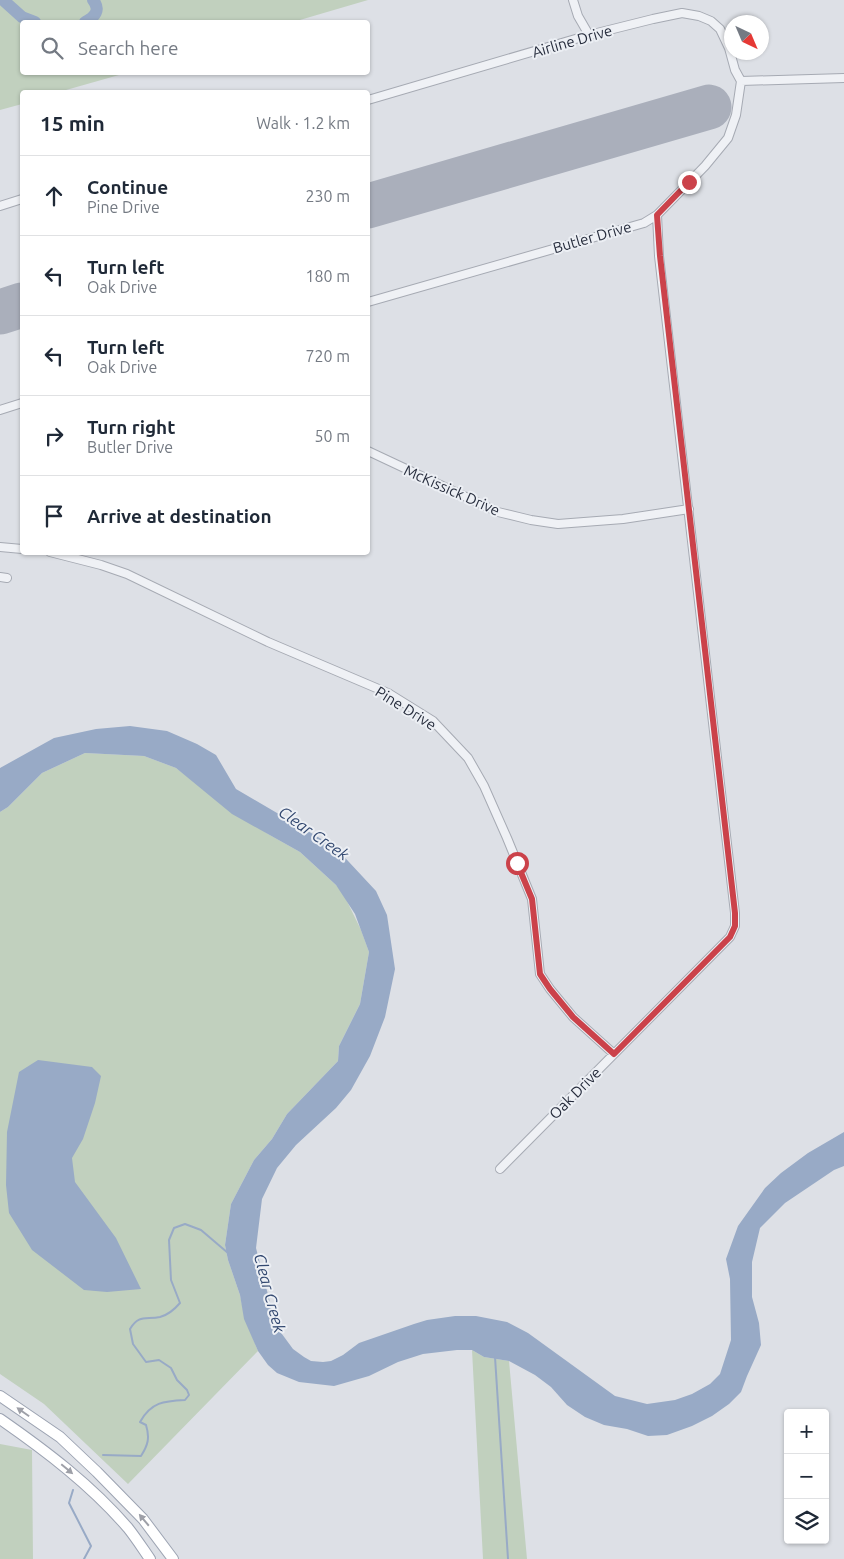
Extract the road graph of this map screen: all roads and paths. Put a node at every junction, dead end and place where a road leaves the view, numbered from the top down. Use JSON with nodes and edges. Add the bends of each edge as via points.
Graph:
{"nodes":[{"id":1,"x":573,"y":0,"type":"edge"},
{"id":2,"x":589,"y":35,"type":"junction"},
{"id":3,"x":844,"y":78,"type":"edge"},
{"id":4,"x":741,"y":81,"type":"junction"},
{"id":5,"x":370,"y":99,"type":"edge"},
{"id":6,"x":20,"y":200,"type":"edge"},
{"id":7,"x":0,"y":206,"type":"edge"},
{"id":8,"x":657,"y":215,"type":"junction"},
{"id":9,"x":370,"y":301,"type":"edge"},
{"id":10,"x":20,"y":404,"type":"edge"},
{"id":11,"x":0,"y":410,"type":"edge"},
{"id":12,"x":370,"y":452,"type":"edge"},
{"id":13,"x":689,"y":509,"type":"junction"},
{"id":14,"x":0,"y":547,"type":"edge"},
{"id":15,"x":20,"y":549,"type":"edge"},
{"id":16,"x":62,"y":555,"type":"edge"},
{"id":17,"x":614,"y":1054,"type":"junction"},
{"id":18,"x":500,"y":1169,"type":"dead end"},
{"id":19,"x":0,"y":1396,"type":"edge"},
{"id":20,"x":0,"y":1419,"type":"edge"},
{"id":21,"x":150,"y":1559,"type":"edge"},
{"id":22,"x":173,"y":1559,"type":"edge"}],
"edges":[{"from":1,"to":2,"type":"street"},
{"from":2,"to":4,"type":"street","name":"Airline Drive","via":[[682,13],[699,16],[720,29]]},
{"from":2,"to":5,"type":"street","name":"Airline Drive"},
{"from":3,"to":4,"type":"street"},
{"from":4,"to":8,"type":"street","name":"Butler Drive","via":[[736,115],[728,138]]},
{"from":6,"to":7,"type":"street"},
{"from":8,"to":9,"type":"street","name":"Butler Drive","via":[[644,223]]},
{"from":8,"to":13,"type":"street","name":"Oak Drive"},
{"from":10,"to":11,"type":"street"},
{"from":12,"to":13,"type":"street","name":"McKissick Drive","via":[[498,512],[530,520],[558,524]]},
{"from":13,"to":17,"type":"street","name":"Oak Drive","via":[[735,926],[730,937]]},
{"from":14,"to":15,"type":"street"},
{"from":16,"to":17,"type":"street","name":"Pine Drive","via":[[127,574],[268,642],[388,693],[433,721],[468,758],[507,838],[532,899],[540,974],[573,1017]]},
{"from":17,"to":18,"type":"street","name":"Oak Drive"},
{"from":22,"to":19,"type":"main road","one_way":true,"via":[[143,1519],[60,1437]]},
{"from":20,"to":21,"type":"main road","one_way":true,"via":[[70,1471],[128,1529]]}]}
